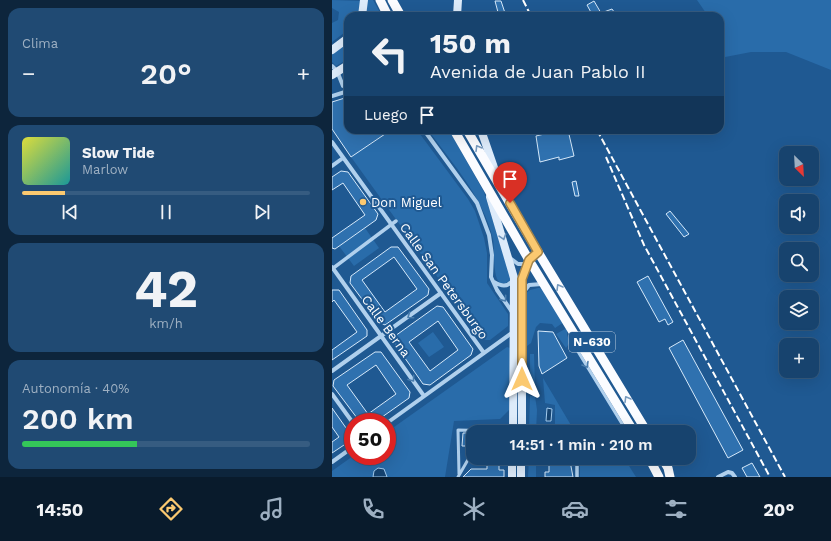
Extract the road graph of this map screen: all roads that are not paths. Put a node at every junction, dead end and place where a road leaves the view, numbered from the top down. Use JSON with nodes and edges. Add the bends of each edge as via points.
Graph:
{"nodes":[{"id":1,"x":364,"y":0,"type":"edge"},
{"id":2,"x":380,"y":0,"type":"edge"},
{"id":3,"x":392,"y":0,"type":"edge"},
{"id":4,"x":458,"y":0,"type":"edge"},
{"id":5,"x":362,"y":12,"type":"edge"},
{"id":6,"x":386,"y":12,"type":"edge"},
{"id":7,"x":399,"y":12,"type":"edge"},
{"id":8,"x":457,"y":12,"type":"edge"},
{"id":9,"x":344,"y":41,"type":"edge"},
{"id":10,"x":332,"y":50,"type":"edge"},
{"id":11,"x":344,"y":66,"type":"edge"},
{"id":12,"x":334,"y":71,"type":"edge"},
{"id":13,"x":344,"y":87,"type":"edge"},
{"id":14,"x":344,"y":92,"type":"edge"},
{"id":15,"x":332,"y":96,"type":"edge"},
{"id":16,"x":427,"y":134,"type":"edge"},
{"id":17,"x":456,"y":134,"type":"edge"},
{"id":18,"x":469,"y":134,"type":"edge"},
{"id":19,"x":483,"y":134,"type":"edge"},
{"id":20,"x":332,"y":142,"type":"edge"},
{"id":21,"x":343,"y":158,"type":"junction"},
{"id":22,"x":332,"y":166,"type":"edge"},
{"id":23,"x":486,"y":186,"type":"junction"},
{"id":24,"x":503,"y":191,"type":"junction"},
{"id":25,"x":396,"y":221,"type":"dead end"},
{"id":26,"x":391,"y":225,"type":"junction"},
{"id":27,"x":538,"y":252,"type":"junction"},
{"id":28,"x":509,"y":258,"type":"junction"},
{"id":29,"x":528,"y":262,"type":"junction"},
{"id":30,"x":332,"y":268,"type":"edge"},
{"id":31,"x":514,"y":278,"type":"junction"},
{"id":32,"x":494,"y":282,"type":"junction"},
{"id":33,"x":545,"y":284,"type":"junction"},
{"id":34,"x":441,"y":293,"type":"junction"},
{"id":35,"x":522,"y":293,"type":"junction"},
{"id":36,"x":514,"y":316,"type":"junction"},
{"id":37,"x":522,"y":321,"type":"junction"},
{"id":38,"x":573,"y":331,"type":"junction"},
{"id":39,"x":514,"y":332,"type":"junction"},
{"id":40,"x":381,"y":336,"type":"junction"},
{"id":41,"x":523,"y":342,"type":"junction"},
{"id":42,"x":484,"y":353,"type":"junction"},
{"id":43,"x":332,"y":371,"type":"edge"},
{"id":44,"x":332,"y":394,"type":"edge"},
{"id":45,"x":424,"y":396,"type":"junction"},
{"id":46,"x":346,"y":413,"type":"edge"},
{"id":47,"x":396,"y":416,"type":"edge"},
{"id":48,"x":522,"y":422,"type":"joint"},
{"id":49,"x":513,"y":425,"type":"edge"},
{"id":50,"x":518,"y":425,"type":"edge"},
{"id":51,"x":623,"y":425,"type":"edge"},
{"id":52,"x":630,"y":425,"type":"edge"},
{"id":53,"x":643,"y":425,"type":"edge"},
{"id":54,"x":466,"y":430,"type":"edge"},
{"id":55,"x":344,"y":453,"type":"edge"},
{"id":56,"x":332,"y":462,"type":"edge"},
{"id":57,"x":466,"y":464,"type":"edge"},
{"id":58,"x":512,"y":465,"type":"edge"},
{"id":59,"x":521,"y":465,"type":"edge"},
{"id":60,"x":577,"y":465,"type":"edge"},
{"id":61,"x":653,"y":465,"type":"edge"},
{"id":62,"x":666,"y":465,"type":"edge"},
{"id":63,"x":459,"y":476,"type":"edge"},
{"id":64,"x":512,"y":477,"type":"edge"},
{"id":65,"x":521,"y":477,"type":"edge"},
{"id":66,"x":577,"y":477,"type":"edge"},
{"id":67,"x":659,"y":477,"type":"edge"},
{"id":68,"x":670,"y":477,"type":"edge"},
{"id":69,"x":718,"y":477,"type":"edge"},
{"id":70,"x":735,"y":477,"type":"edge"}],
"edges":[{"from":1,"to":5,"type":"main road"},
{"from":2,"to":6,"type":"highway"},
{"from":3,"to":7,"type":"highway"},
{"from":4,"to":8,"type":"main road"},
{"from":9,"to":10,"type":"main road"},
{"from":11,"to":12,"type":"main road"},
{"from":12,"to":13,"type":"street"},
{"from":14,"to":15,"type":"street"},
{"from":16,"to":32,"type":"street","via":[[471,194],[481,212],[490,244],[491,277]]},
{"from":17,"to":23,"type":"highway","number":"N-630"},
{"from":24,"to":18,"type":"highway","number":"N-630","one_way":true},
{"from":19,"to":24,"type":"main road"},
{"from":20,"to":21,"type":"street","name":"Calle San Petersburgo"},
{"from":21,"to":22,"type":"street"},
{"from":21,"to":26,"type":"street","name":"Calle San Petersburgo"},
{"from":23,"to":28,"type":"main road","one_way":true},
{"from":23,"to":29,"type":"highway","number":"N-630"},
{"from":24,"to":27,"type":"highway","number":"N-630"},
{"from":25,"to":26,"type":"street"},
{"from":26,"to":30,"type":"street"},
{"from":26,"to":34,"type":"street","name":"Calle San Petersburgo"},
{"from":27,"to":29,"type":"highway"},
{"from":53,"to":27,"type":"highway","number":"N-630","one_way":true},
{"from":28,"to":29,"type":"street","via":[[518,264]]},
{"from":28,"to":31,"type":"main road"},
{"from":29,"to":33,"type":"highway","number":"N-630"},
{"from":29,"to":35,"type":"main road","via":[[522,279]]},
{"from":30,"to":40,"type":"street","name":"Calle Berna"},
{"from":31,"to":32,"type":"street","via":[[505,286]]},
{"from":31,"to":36,"type":"main road"},
{"from":32,"to":36,"type":"street","one_way":true},
{"from":33,"to":35,"type":"street","via":[[529,285]]},
{"from":33,"to":38,"type":"highway","number":"N-630"},
{"from":34,"to":40,"type":"street","one_way":true},
{"from":34,"to":42,"type":"street","name":"Calle San Petersburgo"},
{"from":35,"to":37,"type":"main road"},
{"from":36,"to":39,"type":"main road"},
{"from":37,"to":39,"type":"street"},
{"from":37,"to":41,"type":"main road"},
{"from":38,"to":51,"type":"lane","one_way":true,"via":[[571,337],[574,345]]},
{"from":38,"to":52,"type":"highway","number":"N-630"},
{"from":39,"to":41,"type":"street"},
{"from":39,"to":42,"type":"street"},
{"from":39,"to":49,"type":"main road"},
{"from":40,"to":43,"type":"street"},
{"from":40,"to":45,"type":"street","name":"Calle Berna","one_way":true},
{"from":41,"to":48,"type":"main road"},
{"from":42,"to":45,"type":"street"},
{"from":44,"to":46,"type":"street"},
{"from":45,"to":47,"type":"street"},
{"from":48,"to":50,"type":"street"},
{"from":54,"to":63,"type":"lane","via":[[458,430]]},
{"from":55,"to":56,"type":"street"},
{"from":57,"to":63,"type":"lane"},
{"from":58,"to":64,"type":"main road"},
{"from":59,"to":65,"type":"main road"},
{"from":60,"to":66,"type":"street"},
{"from":61,"to":67,"type":"highway"},
{"from":62,"to":68,"type":"highway"},
{"from":69,"to":70,"type":"street","via":[[728,472]]}]}
